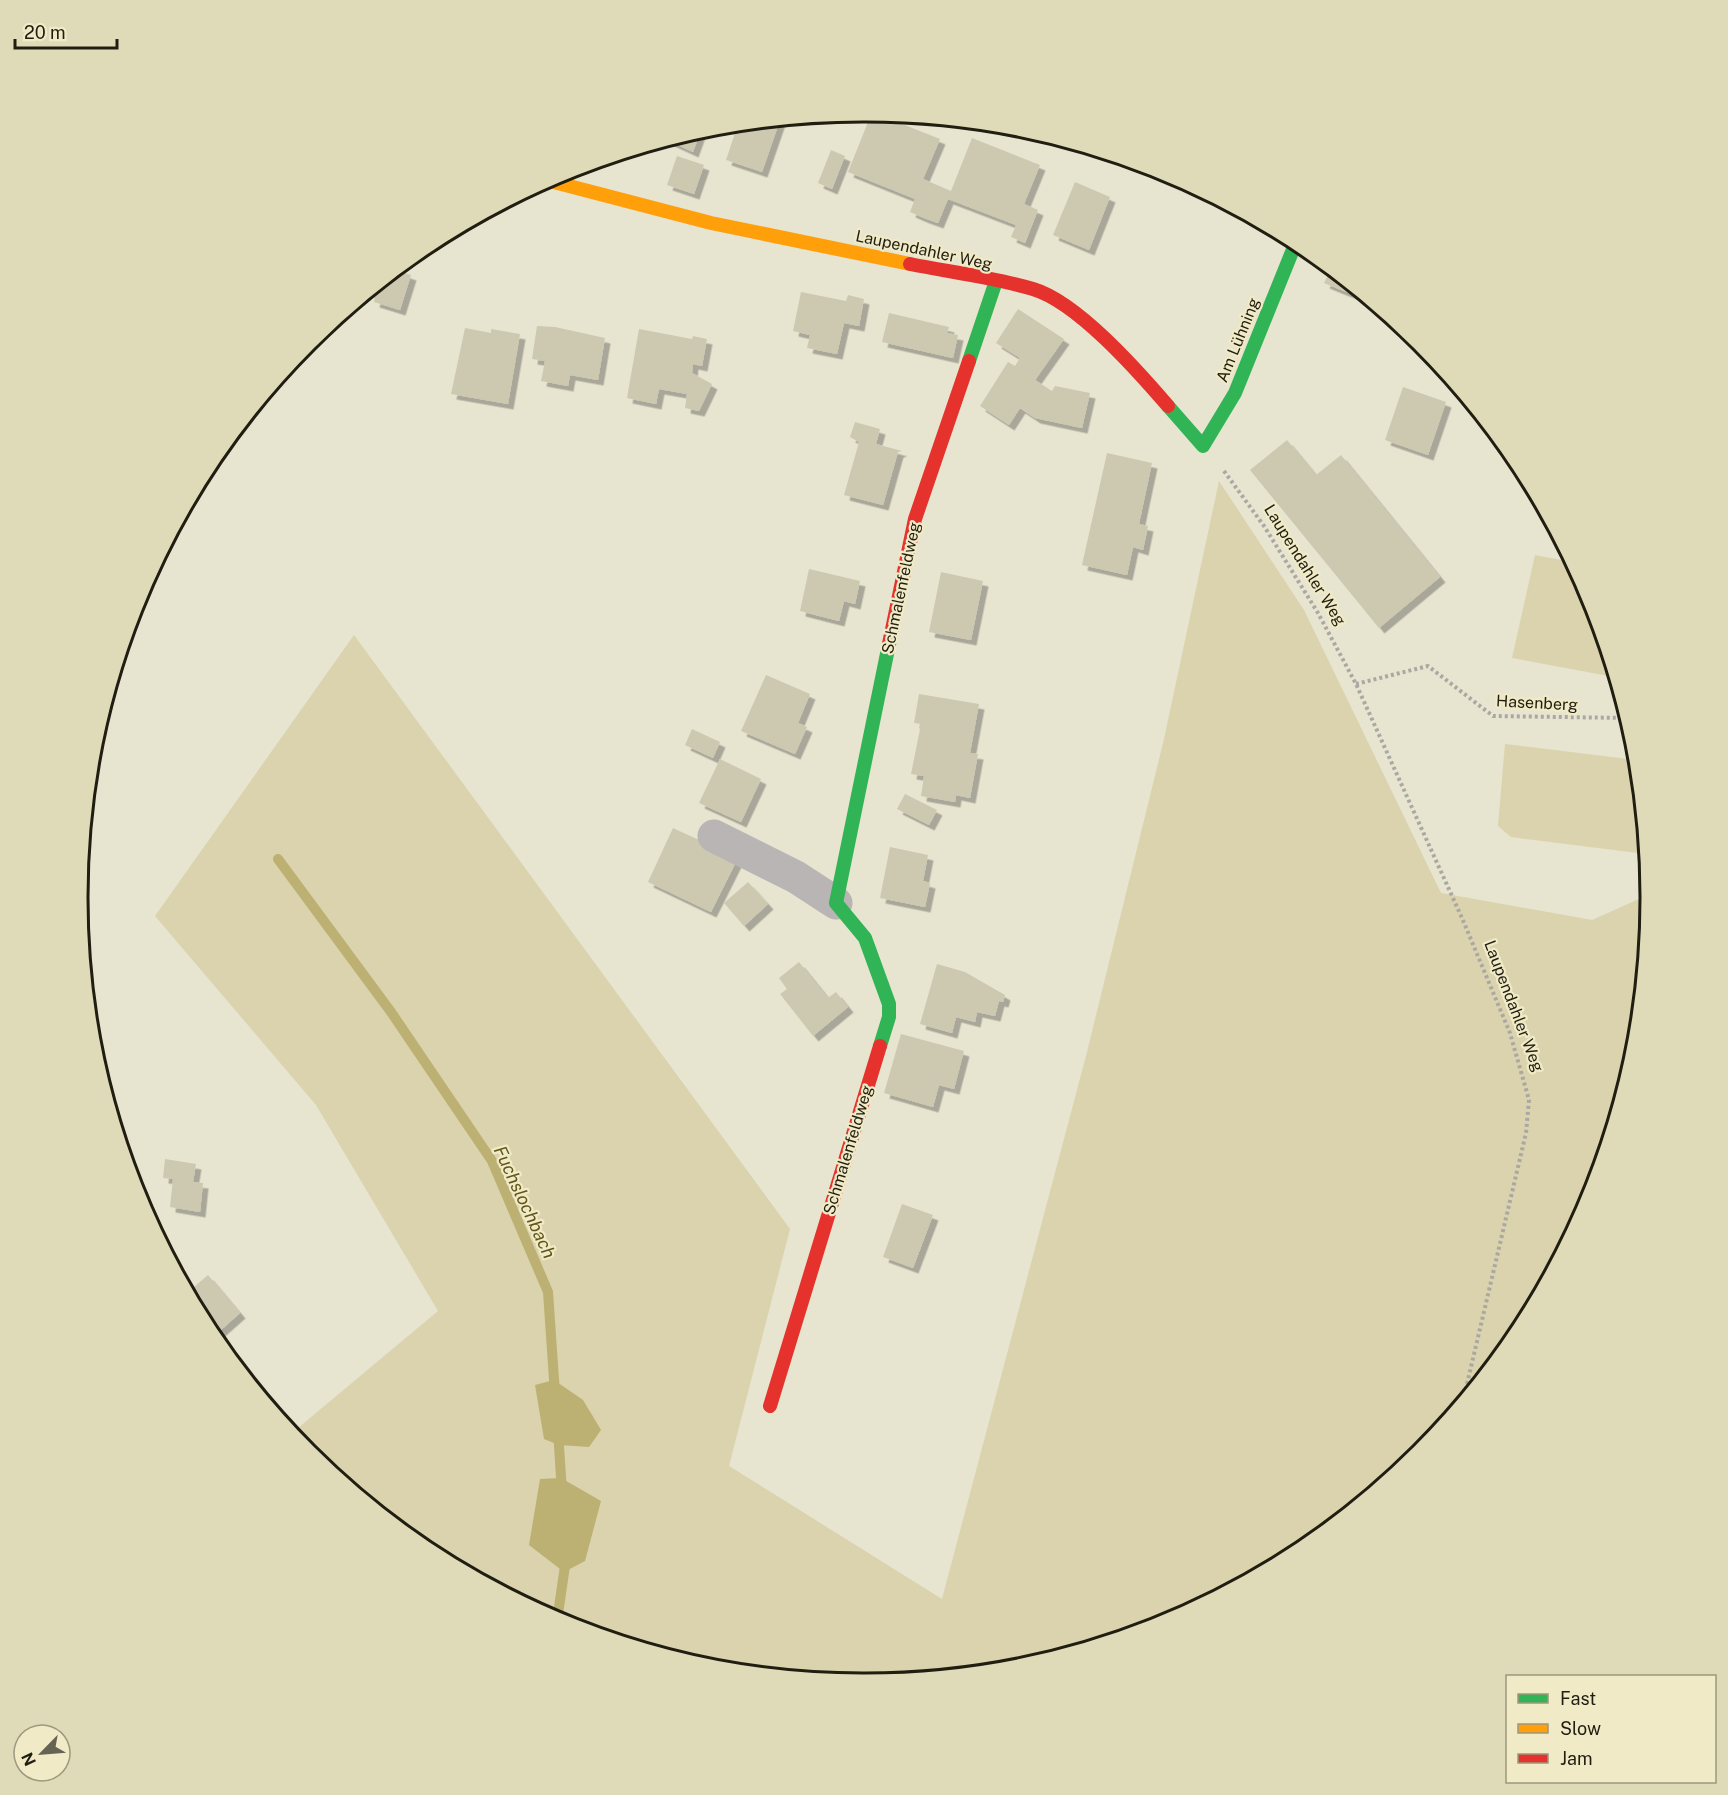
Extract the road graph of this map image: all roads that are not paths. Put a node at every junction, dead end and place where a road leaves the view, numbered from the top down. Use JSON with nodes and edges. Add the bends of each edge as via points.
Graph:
{"nodes":[{"id":1,"x":561,"y":184,"type":"edge"},
{"id":2,"x":1292,"y":251,"type":"edge"},
{"id":3,"x":996,"y":281,"type":"junction"},
{"id":4,"x":1203,"y":446,"type":"joint"},
{"id":5,"x":714,"y":836,"type":"dead end"},
{"id":6,"x":836,"y":903,"type":"junction"},
{"id":7,"x":770,"y":1406,"type":"dead end"}],
"edges":[{"from":1,"to":3,"type":"street","name":"Laupendahler Weg","via":[[711,223]]},
{"from":2,"to":4,"type":"street","name":"Am Lühning","via":[[1235,393]]},
{"from":3,"to":4,"type":"street","name":"Laupendahler Weg","via":[[1034,288],[1066,305],[1140,374]]},
{"from":3,"to":6,"type":"street","name":"Schmalenfeldweg","via":[[915,519]]},
{"from":5,"to":6,"type":"street","name":"Schmalenfeldweg","via":[[796,877]]},
{"from":6,"to":7,"type":"street","name":"Schmalenfeldweg","via":[[865,938],[890,1004],[889,1017]]}]}
